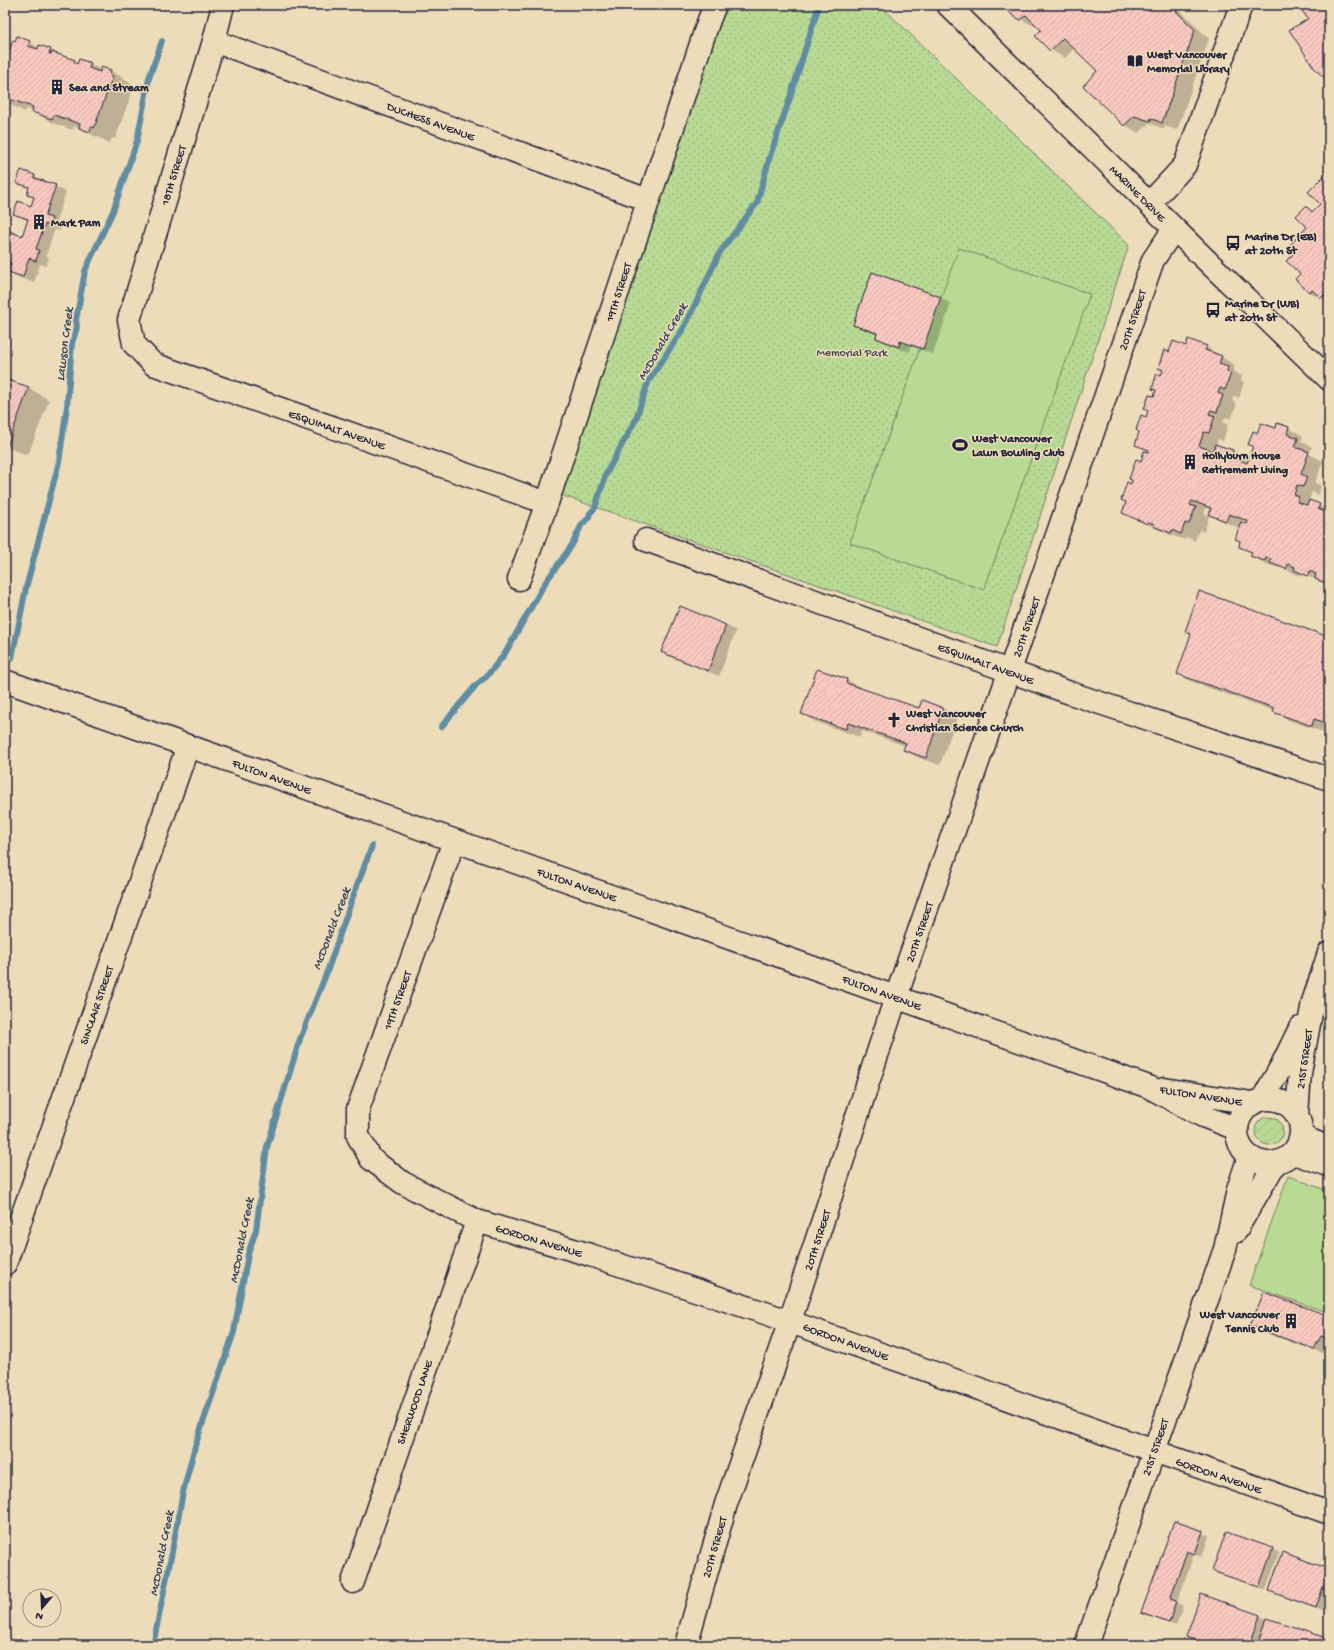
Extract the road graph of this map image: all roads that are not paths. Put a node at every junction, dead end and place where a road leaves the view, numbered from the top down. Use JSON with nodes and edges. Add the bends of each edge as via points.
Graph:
{"nodes":[{"id":1,"x":223,"y":5,"type":"edge"},
{"id":2,"x":715,"y":5,"type":"edge"},
{"id":3,"x":948,"y":5,"type":"edge"},
{"id":4,"x":1241,"y":5,"type":"edge"},
{"id":5,"x":214,"y":41,"type":"junction"},
{"id":6,"x":648,"y":200,"type":"junction"},
{"id":7,"x":1150,"y":203,"type":"junction"},
{"id":8,"x":1174,"y":229,"type":"junction"},
{"id":9,"x":134,"y":344,"type":"joint"},
{"id":10,"x":1329,"y":379,"type":"edge"},
{"id":11,"x":548,"y":503,"type":"junction"},
{"id":12,"x":646,"y":540,"type":"dead end"},
{"id":13,"x":519,"y":579,"type":"dead end"},
{"id":14,"x":1010,"y":671,"type":"junction"},
{"id":15,"x":5,"y":681,"type":"edge"},
{"id":16,"x":188,"y":746,"type":"junction"},
{"id":17,"x":1329,"y":779,"type":"edge"},
{"id":18,"x":454,"y":841,"type":"junction"},
{"id":19,"x":1329,"y":953,"type":"edge"},
{"id":20,"x":896,"y":997,"type":"junction"},
{"id":21,"x":1313,"y":1002,"type":"junction"},
{"id":22,"x":1149,"y":1087,"type":"junction"},
{"id":23,"x":1257,"y":1102,"type":"junction"},
{"id":24,"x":1237,"y":1129,"type":"junction"},
{"id":25,"x":1292,"y":1142,"type":"junction"},
{"id":26,"x":1329,"y":1148,"type":"edge"},
{"id":27,"x":1249,"y":1156,"type":"junction"},
{"id":28,"x":371,"y":1159,"type":"joint"},
{"id":29,"x":1329,"y":1165,"type":"edge"},
{"id":30,"x":477,"y":1221,"type":"junction"},
{"id":31,"x":1225,"y":1249,"type":"junction"},
{"id":32,"x":5,"y":1264,"type":"edge"},
{"id":33,"x":790,"y":1321,"type":"junction"},
{"id":34,"x":1153,"y":1451,"type":"junction"},
{"id":35,"x":1329,"y":1513,"type":"edge"},
{"id":36,"x":353,"y":1582,"type":"dead end"},
{"id":37,"x":686,"y":1645,"type":"edge"},
{"id":38,"x":1086,"y":1645,"type":"edge"}],
"edges":[{"from":1,"to":5,"type":"street","name":"18TH STREET"},
{"from":2,"to":6,"type":"street","name":"19TH STREET"},
{"from":3,"to":7,"type":"street","name":"MARINE DRIVE"},
{"from":4,"to":7,"type":"street","via":[[1185,165]]},
{"from":5,"to":6,"type":"street","name":"DUCHESS AVENUE"},
{"from":5,"to":9,"type":"street","name":"18TH STREET","via":[[129,320]]},
{"from":6,"to":11,"type":"street","name":"19TH STREET"},
{"from":7,"to":8,"type":"street","name":"MARINE DRIVE"},
{"from":8,"to":10,"type":"street","name":"MARINE DRIVE"},
{"from":8,"to":14,"type":"street","name":"20TH STREET","via":[[1153,260]]},
{"from":9,"to":11,"type":"street","name":"ESQUIMALT AVENUE","via":[[153,364]]},
{"from":11,"to":13,"type":"street","name":"19TH STREET"},
{"from":12,"to":14,"type":"street","name":"ESQUIMALT AVENUE"},
{"from":14,"to":17,"type":"street","name":"ESQUIMALT AVENUE"},
{"from":14,"to":20,"type":"street","name":"20TH STREET"},
{"from":15,"to":16,"type":"street","name":"FULTON AVENUE"},
{"from":16,"to":18,"type":"street","name":"FULTON AVENUE"},
{"from":16,"to":32,"type":"street","name":"SINCLAIR STREET"},
{"from":18,"to":20,"type":"street","name":"FULTON AVENUE"},
{"from":18,"to":28,"type":"street","name":"19TH STREET","via":[[358,1109],[358,1136]]},
{"from":19,"to":21,"type":"street","name":"21ST STREET"},
{"from":20,"to":22,"type":"street","name":"FULTON AVENUE"},
{"from":20,"to":33,"type":"street","name":"20TH STREET"},
{"from":21,"to":23,"type":"street","name":"21ST STREET","via":[[1281,1067]]},
{"from":21,"to":25,"type":"street","name":"21ST STREET","via":[[1300,1073]]},
{"from":22,"to":23,"type":"street","name":"FULTON AVENUE"},
{"from":22,"to":24,"type":"street","name":"FULTON AVENUE","via":[[1203,1116]]},
{"from":23,"to":24,"type":"street","via":[[1244,1110]]},
{"from":23,"to":25,"type":"street","via":[[1272,1099],[1291,1107]]},
{"from":24,"to":27,"type":"street","via":[[1242,1149]]},
{"from":25,"to":26,"type":"street"},
{"from":25,"to":27,"type":"street","via":[[1262,1162]]},
{"from":25,"to":29,"type":"street"},
{"from":25,"to":31,"type":"street","name":"21ST STREET"},
{"from":27,"to":31,"type":"street","name":"21ST STREET","via":[[1238,1190]]},
{"from":28,"to":30,"type":"street","name":"GORDON AVENUE","via":[[403,1184]]},
{"from":30,"to":33,"type":"street","name":"GORDON AVENUE","via":[[590,1255]]},
{"from":30,"to":36,"type":"street","name":"SHERWOOD LANE"},
{"from":31,"to":34,"type":"street","name":"21ST STREET"},
{"from":33,"to":34,"type":"street","name":"GORDON AVENUE"},
{"from":33,"to":37,"type":"street","name":"20TH STREET","via":[[726,1504]]},
{"from":34,"to":35,"type":"street","name":"GORDON AVENUE"},
{"from":34,"to":38,"type":"street","name":"21ST STREET"}]}
